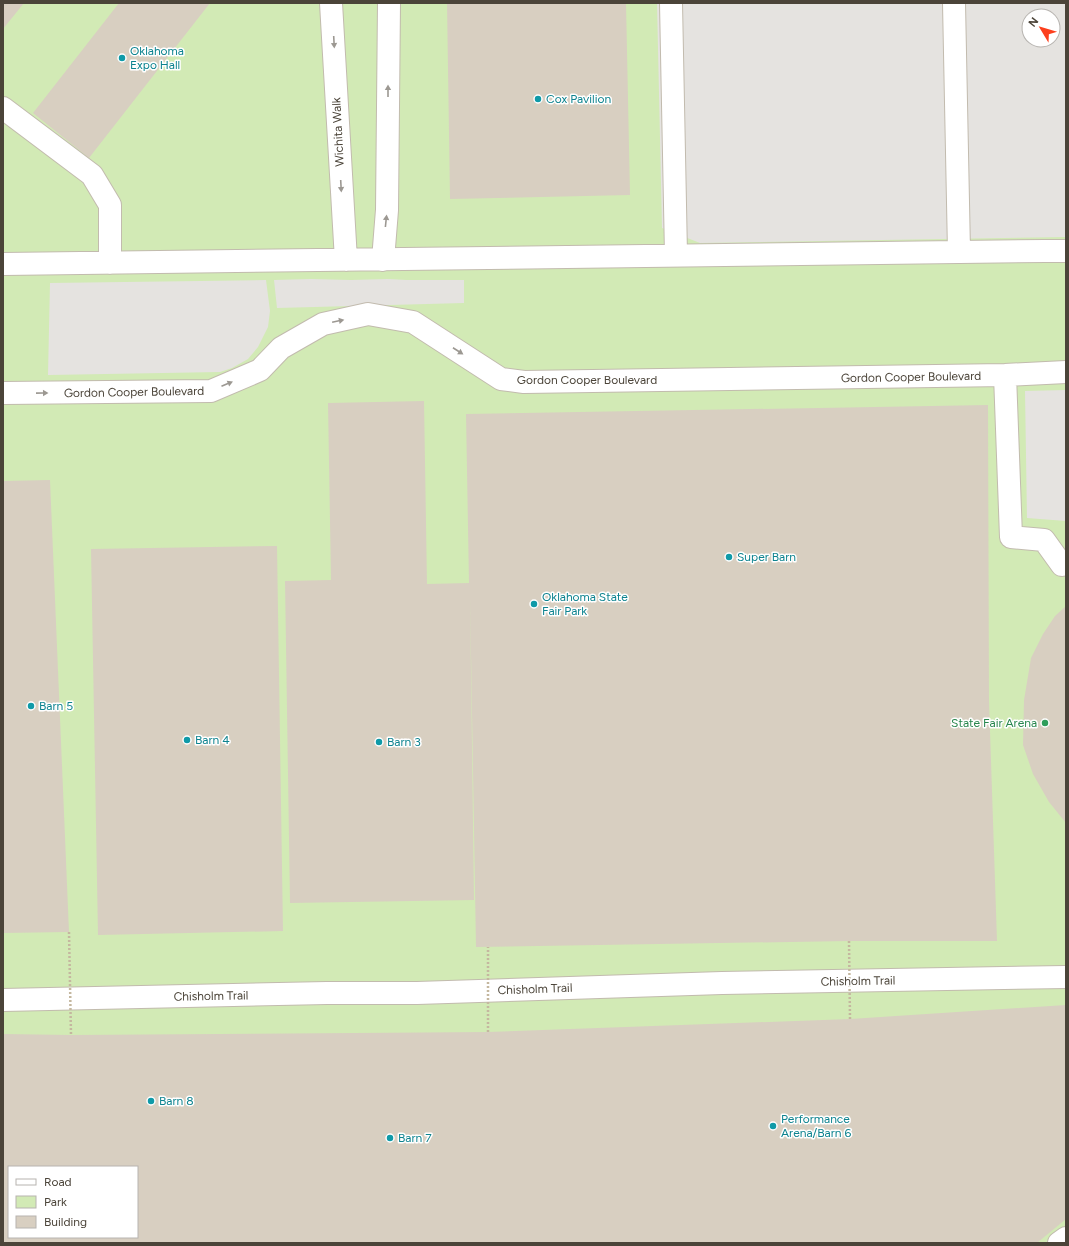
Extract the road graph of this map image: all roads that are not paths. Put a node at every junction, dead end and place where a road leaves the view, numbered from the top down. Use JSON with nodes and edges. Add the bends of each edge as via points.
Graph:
{"nodes":[{"id":1,"x":331,"y":3,"type":"edge"},
{"id":2,"x":389,"y":3,"type":"edge"},
{"id":3,"x":671,"y":3,"type":"edge"},
{"id":4,"x":954,"y":3,"type":"edge"},
{"id":5,"x":3,"y":108,"type":"edge"},
{"id":6,"x":1066,"y":251,"type":"edge"},
{"id":7,"x":959,"y":252,"type":"junction"},
{"id":8,"x":676,"y":255,"type":"junction"},
{"id":9,"x":346,"y":260,"type":"junction"},
{"id":10,"x":382,"y":260,"type":"junction"},
{"id":11,"x":110,"y":263,"type":"junction"},
{"id":12,"x":3,"y":264,"type":"edge"},
{"id":13,"x":1066,"y":372,"type":"edge"},
{"id":14,"x":1005,"y":375,"type":"junction"},
{"id":15,"x":3,"y":393,"type":"edge"},
{"id":16,"x":1062,"y":565,"type":"dead end"},
{"id":17,"x":1066,"y":977,"type":"edge"},
{"id":18,"x":3,"y":1000,"type":"edge"},
{"id":19,"x":1066,"y":1238,"type":"edge"},
{"id":20,"x":1058,"y":1243,"type":"edge"}],
"edges":[{"from":1,"to":9,"type":"street","name":"Wichita Walk","one_way":true},
{"from":10,"to":2,"type":"street","one_way":true,"via":[[387,210]]},
{"from":3,"to":8,"type":"street"},
{"from":4,"to":7,"type":"street"},
{"from":5,"to":11,"type":"street","via":[[92,175],[110,205]]},
{"from":6,"to":7,"type":"street"},
{"from":7,"to":8,"type":"street"},
{"from":8,"to":10,"type":"street"},
{"from":9,"to":10,"type":"street"},
{"from":9,"to":11,"type":"street"},
{"from":11,"to":12,"type":"street"},
{"from":13,"to":14,"type":"street","name":"Gordon Cooper Boulevard"},
{"from":15,"to":14,"type":"street","name":"Gordon Cooper Boulevard","one_way":true,"via":[[211,391],[260,370],[281,348],[323,324],[368,314],[413,322],[501,379],[524,382]]},
{"from":14,"to":16,"type":"street","via":[[1011,537],[1044,540]]},
{"from":17,"to":18,"type":"street","name":"Chisholm Trail"},
{"from":19,"to":20,"type":"street"}]}
